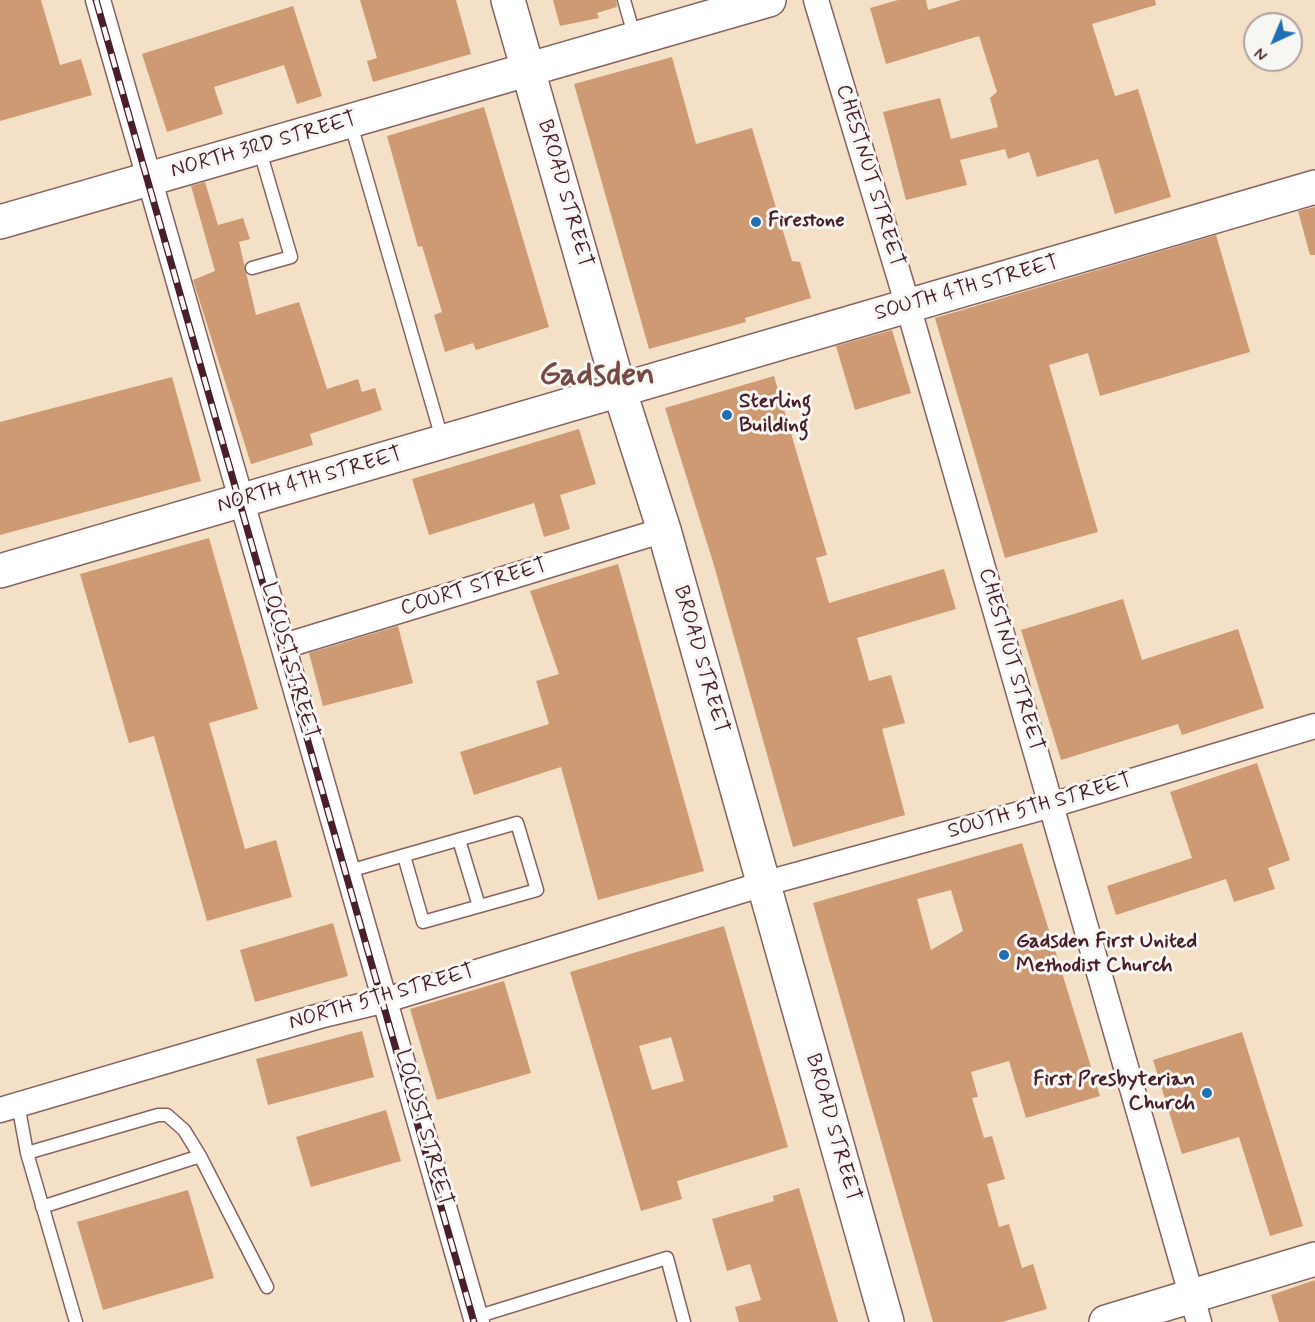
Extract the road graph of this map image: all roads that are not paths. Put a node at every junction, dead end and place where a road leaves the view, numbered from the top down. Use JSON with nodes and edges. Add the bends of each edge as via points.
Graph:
{"nodes":[{"id":1,"x":98,"y":0,"type":"edge"},
{"id":2,"x":508,"y":0,"type":"edge"},
{"id":3,"x":624,"y":0,"type":"edge"},
{"id":4,"x":769,"y":0,"type":"edge"},
{"id":5,"x":816,"y":0,"type":"edge"},
{"id":6,"x":636,"y":39,"type":"junction"},
{"id":7,"x":529,"y":71,"type":"junction"},
{"id":8,"x":350,"y":120,"type":"junction"},
{"id":9,"x":258,"y":147,"type":"junction"},
{"id":10,"x":150,"y":179,"type":"junction"},
{"id":11,"x":1315,"y":188,"type":"edge"},
{"id":12,"x":0,"y":222,"type":"edge"},
{"id":13,"x":252,"y":268,"type":"dead end"},
{"id":14,"x":908,"y":306,"type":"junction"},
{"id":15,"x":620,"y":393,"type":"junction"},
{"id":16,"x":443,"y":443,"type":"junction"},
{"id":17,"x":242,"y":500,"type":"junction"},
{"id":18,"x":663,"y":530,"type":"junction"},
{"id":19,"x":0,"y":571,"type":"edge"},
{"id":20,"x":284,"y":646,"type":"junction"},
{"id":21,"x":1315,"y":726,"type":"edge"},
{"id":22,"x":1052,"y":805,"type":"junction"},
{"id":23,"x":459,"y":840,"type":"junction"},
{"id":24,"x":404,"y":856,"type":"junction"},
{"id":25,"x":349,"y":871,"type":"junction"},
{"id":26,"x":763,"y":884,"type":"junction"},
{"id":27,"x":479,"y":906,"type":"junction"},
{"id":28,"x":386,"y":1000,"type":"junction"},
{"id":29,"x":9,"y":1107,"type":"edge"},
{"id":30,"x":27,"y":1153,"type":"junction"},
{"id":31,"x":200,"y":1156,"type":"junction"},
{"id":32,"x":42,"y":1207,"type":"junction"},
{"id":33,"x":1315,"y":1259,"type":"edge"},
{"id":34,"x":267,"y":1287,"type":"dead end"},
{"id":35,"x":1195,"y":1309,"type":"edge"},
{"id":36,"x":477,"y":1319,"type":"edge"},
{"id":37,"x":76,"y":1322,"type":"edge"},
{"id":38,"x":683,"y":1322,"type":"edge"},
{"id":39,"x":886,"y":1322,"type":"edge"},
{"id":40,"x":1106,"y":1322,"type":"edge"}],
"edges":[{"from":1,"to":10,"type":"street","name":"LOCUST STREET"},
{"from":2,"to":7,"type":"main road","name":"BROAD STREET"},
{"from":3,"to":6,"type":"lane"},
{"from":4,"to":6,"type":"main road","name":"NORTH 3RD STREET"},
{"from":5,"to":14,"type":"street","name":"CHESTNUT STREET"},
{"from":6,"to":7,"type":"main road","name":"NORTH 3RD STREET"},
{"from":7,"to":8,"type":"main road","name":"NORTH 3RD STREET"},
{"from":7,"to":15,"type":"main road","name":"BROAD STREET"},
{"from":8,"to":9,"type":"main road","name":"NORTH 3RD STREET"},
{"from":8,"to":16,"type":"lane"},
{"from":9,"to":10,"type":"main road","name":"NORTH 3RD STREET"},
{"from":9,"to":13,"type":"lane","via":[[291,257]]},
{"from":10,"to":12,"type":"main road","name":"NORTH 3RD STREET"},
{"from":10,"to":17,"type":"street","name":"LOCUST STREET"},
{"from":11,"to":14,"type":"main road","name":"SOUTH 4TH STREET"},
{"from":14,"to":15,"type":"main road","name":"SOUTH 4TH STREET"},
{"from":14,"to":22,"type":"street","name":"CHESTNUT STREET"},
{"from":15,"to":16,"type":"main road","name":"NORTH 4TH STREET"},
{"from":15,"to":18,"type":"main road","name":"BROAD STREET"},
{"from":16,"to":17,"type":"main road","name":"NORTH 4TH STREET"},
{"from":17,"to":19,"type":"main road","name":"NORTH 4TH STREET"},
{"from":17,"to":20,"type":"street","name":"LOCUST STREET"},
{"from":18,"to":20,"type":"street","name":"COURT STREET"},
{"from":18,"to":26,"type":"main road","name":"BROAD STREET"},
{"from":20,"to":25,"type":"street","name":"LOCUST STREET"},
{"from":21,"to":22,"type":"street","name":"SOUTH 5TH STREET"},
{"from":22,"to":26,"type":"street","name":"SOUTH 5TH STREET"},
{"from":22,"to":35,"type":"street","name":"CHESTNUT STREET"},
{"from":23,"to":24,"type":"lane"},
{"from":23,"to":27,"type":"lane"},
{"from":23,"to":27,"type":"lane","via":[[517,823],[537,890]]},
{"from":24,"to":25,"type":"lane"},
{"from":24,"to":27,"type":"lane","via":[[423,922]]},
{"from":25,"to":28,"type":"street","name":"LOCUST STREET"},
{"from":26,"to":28,"type":"street","name":"NORTH 5TH STREET"},
{"from":26,"to":39,"type":"main road","name":"BROAD STREET"},
{"from":28,"to":29,"type":"street","name":"NORTH 5TH STREET"},
{"from":28,"to":36,"type":"street","name":"LOCUST STREET"},
{"from":29,"to":30,"type":"lane"},
{"from":30,"to":31,"type":"lane","via":[[158,1114],[174,1120]]},
{"from":30,"to":32,"type":"lane"},
{"from":31,"to":32,"type":"lane"},
{"from":31,"to":34,"type":"lane"},
{"from":32,"to":37,"type":"lane"},
{"from":33,"to":35,"type":"main road"},
{"from":35,"to":40,"type":"main road"},
{"from":36,"to":38,"type":"lane","via":[[667,1258]]}]}
